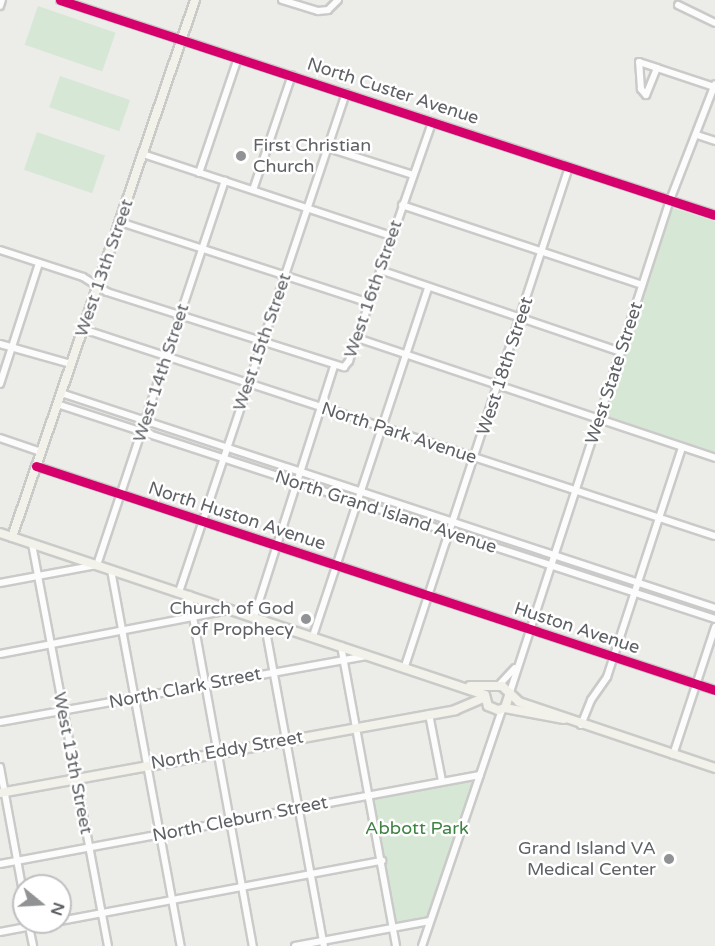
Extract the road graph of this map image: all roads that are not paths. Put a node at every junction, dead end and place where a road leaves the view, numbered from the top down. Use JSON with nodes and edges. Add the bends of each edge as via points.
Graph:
{"nodes":[{"id":1,"x":2,"y":0,"type":"edge"},
{"id":2,"x":60,"y":0,"type":"edge"},
{"id":3,"x":195,"y":0,"type":"edge"},
{"id":4,"x":282,"y":0,"type":"edge"},
{"id":5,"x":338,"y":0,"type":"edge"},
{"id":6,"x":678,"y":5,"type":"dead end"},
{"id":7,"x":0,"y":6,"type":"edge"},
{"id":8,"x":715,"y":23,"type":"edge"},
{"id":9,"x":182,"y":40,"type":"junction"},
{"id":10,"x":238,"y":58,"type":"junction"},
{"id":11,"x":657,"y":69,"type":"junction"},
{"id":12,"x":292,"y":75,"type":"junction"},
{"id":13,"x":714,"y":85,"type":"edge"},
{"id":14,"x":346,"y":93,"type":"junction"},
{"id":15,"x":432,"y":122,"type":"junction"},
{"id":16,"x":697,"y":135,"type":"junction"},
{"id":17,"x":715,"y":141,"type":"edge"},
{"id":18,"x":327,"y":148,"type":"junction"},
{"id":19,"x":143,"y":154,"type":"junction"},
{"id":20,"x":569,"y":167,"type":"junction"},
{"id":21,"x":199,"y":173,"type":"junction"},
{"id":22,"x":413,"y":175,"type":"junction"},
{"id":23,"x":225,"y":182,"type":"junction"},
{"id":24,"x":253,"y":190,"type":"junction"},
{"id":25,"x":670,"y":200,"type":"junction"},
{"id":26,"x":402,"y":205,"type":"junction"},
{"id":27,"x":307,"y":208,"type":"junction"},
{"id":28,"x":715,"y":215,"type":"edge"},
{"id":29,"x":120,"y":222,"type":"junction"},
{"id":30,"x":391,"y":236,"type":"junction"},
{"id":31,"x":202,"y":248,"type":"junction"},
{"id":32,"x":0,"y":250,"type":"edge"},
{"id":33,"x":542,"y":252,"type":"junction"},
{"id":34,"x":39,"y":263,"type":"junction"},
{"id":35,"x":380,"y":270,"type":"junction"},
{"id":36,"x":284,"y":275,"type":"junction"},
{"id":37,"x":98,"y":285,"type":"junction"},
{"id":38,"x":642,"y":285,"type":"junction"},
{"id":39,"x":428,"y":288,"type":"junction"},
{"id":40,"x":369,"y":303,"type":"junction"},
{"id":41,"x":180,"y":315,"type":"junction"},
{"id":42,"x":520,"y":319,"type":"junction"},
{"id":43,"x":83,"y":329,"type":"junction"},
{"id":44,"x":357,"y":338,"type":"junction"},
{"id":45,"x":261,"y":343,"type":"junction"},
{"id":46,"x":0,"y":344,"type":"edge"},
{"id":47,"x":12,"y":348,"type":"junction"},
{"id":48,"x":621,"y":352,"type":"junction"},
{"id":49,"x":166,"y":357,"type":"junction"},
{"id":50,"x":405,"y":357,"type":"junction"},
{"id":51,"x":70,"y":364,"type":"junction"},
{"id":52,"x":334,"y":366,"type":"junction"},
{"id":53,"x":248,"y":383,"type":"junction"},
{"id":54,"x":0,"y":384,"type":"edge"},
{"id":55,"x":497,"y":387,"type":"junction"},
{"id":56,"x":61,"y":393,"type":"junction"},
{"id":57,"x":57,"y":404,"type":"junction"},
{"id":58,"x":320,"y":407,"type":"junction"},
{"id":59,"x":598,"y":420,"type":"junction"},
{"id":60,"x":145,"y":421,"type":"junction"},
{"id":61,"x":382,"y":427,"type":"junction"},
{"id":62,"x":142,"y":431,"type":"junction"},
{"id":63,"x":0,"y":438,"type":"edge"},
{"id":64,"x":682,"y":447,"type":"junction"},
{"id":65,"x":226,"y":448,"type":"junction"},
{"id":66,"x":41,"y":452,"type":"junction"},
{"id":67,"x":223,"y":458,"type":"junction"},
{"id":68,"x":474,"y":458,"type":"junction"},
{"id":69,"x":715,"y":458,"type":"edge"},
{"id":70,"x":36,"y":466,"type":"junction"},
{"id":71,"x":299,"y":472,"type":"junction"},
{"id":72,"x":296,"y":482,"type":"junction"},
{"id":73,"x":575,"y":491,"type":"junction"},
{"id":74,"x":361,"y":492,"type":"junction"},
{"id":75,"x":121,"y":495,"type":"junction"},
{"id":76,"x":358,"y":502,"type":"junction"},
{"id":77,"x":659,"y":518,"type":"junction"},
{"id":78,"x":201,"y":522,"type":"junction"},
{"id":79,"x":453,"y":522,"type":"junction"},
{"id":80,"x":450,"y":532,"type":"junction"},
{"id":81,"x":0,"y":533,"type":"edge"},
{"id":82,"x":715,"y":536,"type":"edge"},
{"id":83,"x":12,"y":537,"type":"junction"},
{"id":84,"x":32,"y":544,"type":"junction"},
{"id":85,"x":275,"y":547,"type":"junction"},
{"id":86,"x":554,"y":555,"type":"junction"},
{"id":87,"x":97,"y":565,"type":"junction"},
{"id":88,"x":551,"y":566,"type":"junction"},
{"id":89,"x":336,"y":567,"type":"junction"},
{"id":90,"x":111,"y":570,"type":"junction"},
{"id":91,"x":38,"y":576,"type":"junction"},
{"id":92,"x":0,"y":583,"type":"edge"},
{"id":93,"x":638,"y":583,"type":"junction"},
{"id":94,"x":179,"y":592,"type":"junction"},
{"id":95,"x":634,"y":594,"type":"junction"},
{"id":96,"x":189,"y":595,"type":"junction"},
{"id":97,"x":429,"y":597,"type":"junction"},
{"id":98,"x":715,"y":608,"type":"edge"},
{"id":99,"x":232,"y":609,"type":"junction"},
{"id":100,"x":193,"y":617,"type":"junction"},
{"id":101,"x":254,"y":617,"type":"junction"},
{"id":102,"x":264,"y":620,"type":"junction"},
{"id":103,"x":715,"y":620,"type":"edge"},
{"id":104,"x":715,"y":627,"type":"edge"},
{"id":105,"x":530,"y":630,"type":"junction"},
{"id":106,"x":122,"y":631,"type":"junction"},
{"id":107,"x":313,"y":636,"type":"junction"},
{"id":108,"x":51,"y":644,"type":"junction"},
{"id":109,"x":341,"y":646,"type":"junction"},
{"id":110,"x":0,"y":654,"type":"edge"},
{"id":111,"x":370,"y":655,"type":"junction"},
{"id":112,"x":614,"y":657,"type":"junction"},
{"id":113,"x":344,"y":659,"type":"junction"},
{"id":114,"x":517,"y":665,"type":"junction"},
{"id":115,"x":405,"y":666,"type":"junction"},
{"id":116,"x":274,"y":671,"type":"junction"},
{"id":117,"x":696,"y":684,"type":"junction"},
{"id":118,"x":204,"y":685,"type":"junction"},
{"id":119,"x":462,"y":685,"type":"junction"},
{"id":120,"x":496,"y":686,"type":"junction"},
{"id":121,"x":715,"y":690,"type":"edge"},
{"id":122,"x":510,"y":693,"type":"junction"},
{"id":123,"x":485,"y":696,"type":"junction"},
{"id":124,"x":134,"y":698,"type":"junction"},
{"id":125,"x":489,"y":707,"type":"junction"},
{"id":126,"x":503,"y":709,"type":"junction"},
{"id":127,"x":455,"y":710,"type":"junction"},
{"id":128,"x":64,"y":711,"type":"junction"},
{"id":129,"x":429,"y":714,"type":"junction"},
{"id":130,"x":566,"y":719,"type":"junction"},
{"id":131,"x":0,"y":722,"type":"edge"},
{"id":132,"x":494,"y":725,"type":"junction"},
{"id":133,"x":581,"y":725,"type":"junction"},
{"id":134,"x":357,"y":727,"type":"junction"},
{"id":135,"x":285,"y":740,"type":"junction"},
{"id":136,"x":215,"y":752,"type":"junction"},
{"id":137,"x":673,"y":755,"type":"junction"},
{"id":138,"x":146,"y":765,"type":"junction"},
{"id":139,"x":0,"y":767,"type":"edge"},
{"id":140,"x":715,"y":768,"type":"edge"},
{"id":141,"x":480,"y":775,"type":"junction"},
{"id":142,"x":76,"y":778,"type":"junction"},
{"id":143,"x":442,"y":782,"type":"junction"},
{"id":144,"x":2,"y":792,"type":"edge"},
{"id":145,"x":369,"y":794,"type":"junction"},
{"id":146,"x":297,"y":807,"type":"junction"},
{"id":147,"x":228,"y":820,"type":"junction"},
{"id":148,"x":159,"y":835,"type":"junction"},
{"id":149,"x":89,"y":848,"type":"junction"},
{"id":150,"x":17,"y":861,"type":"junction"},
{"id":151,"x":382,"y":861,"type":"junction"},
{"id":152,"x":0,"y":864,"type":"edge"},
{"id":153,"x":19,"y":874,"type":"edge"},
{"id":154,"x":310,"y":875,"type":"junction"},
{"id":155,"x":242,"y":887,"type":"junction"},
{"id":156,"x":172,"y":900,"type":"junction"},
{"id":157,"x":101,"y":913,"type":"junction"},
{"id":158,"x":72,"y":919,"type":"edge"},
{"id":159,"x":430,"y":921,"type":"junction"},
{"id":160,"x":393,"y":928,"type":"junction"},
{"id":161,"x":324,"y":944,"type":"edge"},
{"id":162,"x":108,"y":946,"type":"edge"},
{"id":163,"x":181,"y":946,"type":"edge"},
{"id":164,"x":253,"y":946,"type":"edge"},
{"id":165,"x":295,"y":946,"type":"edge"},
{"id":166,"x":396,"y":946,"type":"edge"},
{"id":167,"x":422,"y":946,"type":"edge"}],
"edges":[{"from":1,"to":7,"type":"street"},
{"from":2,"to":9,"type":"street","name":"North Custer Avenue"},
{"from":3,"to":9,"type":"main road","name":"West 13th Street"},
{"from":4,"to":5,"type":"street","via":[[318,11],[328,10]]},
{"from":6,"to":8,"type":"street"},
{"from":9,"to":10,"type":"street","name":"North Custer Avenue"},
{"from":9,"to":19,"type":"main road","name":"West 13th Street"},
{"from":10,"to":12,"type":"street","name":"North Custer Avenue"},
{"from":10,"to":21,"type":"street"},
{"from":11,"to":11,"type":"street","via":[[639,62],[636,66],[643,94],[649,93]]},
{"from":11,"to":13,"type":"street"},
{"from":12,"to":14,"type":"street","name":"North Custer Avenue"},
{"from":12,"to":24,"type":"street"},
{"from":13,"to":16,"type":"street","name":"West State Street"},
{"from":14,"to":15,"type":"street","name":"North Custer Avenue"},
{"from":14,"to":18,"type":"street","name":"West 15th Street"},
{"from":15,"to":20,"type":"street","name":"North Custer Avenue"},
{"from":15,"to":22,"type":"street","name":"West 16th Street"},
{"from":16,"to":17,"type":"street"},
{"from":16,"to":25,"type":"street","name":"West State Street"},
{"from":18,"to":22,"type":"street"},
{"from":18,"to":27,"type":"street","name":"West 15th Street"},
{"from":19,"to":21,"type":"street"},
{"from":19,"to":29,"type":"main road","name":"West 13th Street"},
{"from":20,"to":25,"type":"street","name":"North Custer Avenue"},
{"from":20,"to":33,"type":"street","name":"West 18th Street"},
{"from":21,"to":23,"type":"street"},
{"from":22,"to":26,"type":"street","name":"West 16th Street"},
{"from":23,"to":24,"type":"street"},
{"from":23,"to":31,"type":"street","name":"West 14th Street"},
{"from":24,"to":27,"type":"street"},
{"from":25,"to":28,"type":"street","name":"North Custer Avenue"},
{"from":25,"to":38,"type":"street","name":"West State Street"},
{"from":26,"to":30,"type":"street","name":"West 16th Street"},
{"from":26,"to":33,"type":"street"},
{"from":27,"to":30,"type":"street"},
{"from":27,"to":36,"type":"street","name":"West 15th Street"},
{"from":29,"to":31,"type":"street"},
{"from":29,"to":37,"type":"main road","name":"West 13th Street"},
{"from":30,"to":35,"type":"street","name":"West 16th Street"},
{"from":31,"to":36,"type":"street"},
{"from":31,"to":41,"type":"street","name":"West 14th Street"},
{"from":32,"to":34,"type":"street"},
{"from":33,"to":38,"type":"street"},
{"from":33,"to":42,"type":"street","name":"West 18th Street"},
{"from":34,"to":37,"type":"street"},
{"from":34,"to":47,"type":"street"},
{"from":35,"to":39,"type":"street"},
{"from":35,"to":40,"type":"street","name":"West 16th Street"},
{"from":36,"to":40,"type":"street"},
{"from":36,"to":45,"type":"street","name":"West 15th Street"},
{"from":37,"to":41,"type":"street","via":[[107,292]]},
{"from":37,"to":43,"type":"main road","name":"West 13th Street"},
{"from":38,"to":48,"type":"street","name":"West State Street"},
{"from":39,"to":42,"type":"street"},
{"from":39,"to":50,"type":"street"},
{"from":40,"to":44,"type":"street","name":"West 16th Street"},
{"from":41,"to":45,"type":"street"},
{"from":41,"to":49,"type":"street","name":"West 14th Street"},
{"from":42,"to":48,"type":"street"},
{"from":42,"to":55,"type":"street","name":"West 18th Street"},
{"from":43,"to":49,"type":"street","name":"North Park Avenue"},
{"from":43,"to":51,"type":"main road","name":"West 13th Street"},
{"from":44,"to":50,"type":"street"},
{"from":44,"to":52,"type":"street","name":"West 16th Street","via":[[350,361],[344,367]]},
{"from":45,"to":52,"type":"street"},
{"from":45,"to":53,"type":"street","name":"West 15th Street"},
{"from":46,"to":47,"type":"street"},
{"from":47,"to":51,"type":"street"},
{"from":47,"to":54,"type":"street"},
{"from":48,"to":59,"type":"street","name":"West State Street"},
{"from":49,"to":53,"type":"street","name":"North Park Avenue"},
{"from":49,"to":60,"type":"street","name":"West 14th Street"},
{"from":50,"to":55,"type":"street"},
{"from":50,"to":61,"type":"street"},
{"from":51,"to":56,"type":"main road","name":"West 13th Street"},
{"from":52,"to":58,"type":"street","name":"West 16th Street"},
{"from":53,"to":58,"type":"street","name":"North Park Avenue"},
{"from":53,"to":65,"type":"street","name":"West 15th Street"},
{"from":55,"to":59,"type":"street"},
{"from":55,"to":68,"type":"street","name":"West 18th Street"},
{"from":56,"to":57,"type":"main road","name":"West 13th Street"},
{"from":56,"to":60,"type":"street","name":"North Grand Island Avenue"},
{"from":57,"to":62,"type":"street","name":"North Grand Island Avenue"},
{"from":57,"to":66,"type":"main road","name":"West 13th Street"},
{"from":58,"to":61,"type":"street","name":"North Park Avenue"},
{"from":58,"to":71,"type":"street","name":"West 16th Street"},
{"from":59,"to":64,"type":"street"},
{"from":59,"to":73,"type":"street","name":"West State Street"},
{"from":60,"to":62,"type":"street","name":"West 14th Street"},
{"from":60,"to":65,"type":"street","name":"North Grand Island Avenue"},
{"from":61,"to":68,"type":"street","name":"North Park Avenue"},
{"from":61,"to":74,"type":"street"},
{"from":62,"to":67,"type":"street","name":"North Grand Island Avenue"},
{"from":62,"to":75,"type":"street","name":"West 14th Street"},
{"from":63,"to":66,"type":"street"},
{"from":64,"to":69,"type":"street"},
{"from":64,"to":77,"type":"street"},
{"from":65,"to":67,"type":"street","name":"West 15th Street"},
{"from":65,"to":71,"type":"street","name":"North Grand Island Avenue"},
{"from":66,"to":70,"type":"main road","name":"West 13th Street"},
{"from":67,"to":72,"type":"street","name":"North Grand Island Avenue"},
{"from":67,"to":78,"type":"street","name":"West 15th Street"},
{"from":68,"to":73,"type":"street","name":"North Park Avenue"},
{"from":68,"to":79,"type":"street","name":"West 18th Street"},
{"from":70,"to":75,"type":"street","name":"North Huston Avenue"},
{"from":70,"to":83,"type":"main road","name":"West 13th Street"},
{"from":71,"to":72,"type":"street","name":"West 16th Street"},
{"from":71,"to":74,"type":"street","name":"North Grand Island Avenue"},
{"from":72,"to":76,"type":"street","name":"North Grand Island Avenue"},
{"from":72,"to":85,"type":"street","name":"West 16th Street"},
{"from":73,"to":77,"type":"street","name":"North Park Avenue"},
{"from":73,"to":86,"type":"street","name":"West State Street"},
{"from":74,"to":76,"type":"street"},
{"from":74,"to":79,"type":"street","name":"North Grand Island Avenue"},
{"from":75,"to":78,"type":"street","name":"North Huston Avenue"},
{"from":75,"to":87,"type":"street","name":"West 14th Street"},
{"from":76,"to":80,"type":"street","name":"North Grand Island Avenue"},
{"from":76,"to":89,"type":"street"},
{"from":77,"to":82,"type":"street","name":"North Park Avenue"},
{"from":77,"to":93,"type":"street"},
{"from":78,"to":85,"type":"street","name":"North Huston Avenue"},
{"from":78,"to":94,"type":"street","name":"West 15th Street"},
{"from":79,"to":80,"type":"street","name":"West 18th Street"},
{"from":79,"to":86,"type":"street","name":"North Grand Island Avenue"},
{"from":80,"to":88,"type":"street","name":"North Grand Island Avenue"},
{"from":80,"to":97,"type":"street","name":"West 18th Street"},
{"from":81,"to":83,"type":"main road"},
{"from":83,"to":84,"type":"main road"},
{"from":84,"to":87,"type":"main road"},
{"from":84,"to":91,"type":"street","name":"West 13th Street"},
{"from":85,"to":89,"type":"street","name":"North Huston Avenue"},
{"from":85,"to":101,"type":"street","name":"West 16th Street"},
{"from":86,"to":88,"type":"street","name":"West State Street"},
{"from":86,"to":93,"type":"street","name":"North Grand Island Avenue"},
{"from":87,"to":90,"type":"main road"},
{"from":87,"to":91,"type":"street"},
{"from":88,"to":95,"type":"street","name":"North Grand Island Avenue"},
{"from":88,"to":105,"type":"street","name":"West State Street"},
{"from":89,"to":97,"type":"street","name":"North Huston Avenue"},
{"from":89,"to":107,"type":"street"},
{"from":90,"to":94,"type":"main road"},
{"from":90,"to":106,"type":"street"},
{"from":91,"to":92,"type":"street"},
{"from":91,"to":108,"type":"street","name":"West 13th Street"},
{"from":93,"to":95,"type":"street"},
{"from":93,"to":98,"type":"street","name":"North Grand Island Avenue"},
{"from":94,"to":96,"type":"main road"},
{"from":95,"to":103,"type":"street","name":"North Grand Island Avenue"},
{"from":95,"to":112,"type":"street"},
{"from":96,"to":99,"type":"main road"},
{"from":96,"to":100,"type":"street"},
{"from":97,"to":105,"type":"street","name":"Huston Avenue"},
{"from":97,"to":115,"type":"street","name":"West 18th Street"},
{"from":99,"to":100,"type":"street"},
{"from":99,"to":101,"type":"main road"},
{"from":100,"to":106,"type":"street"},
{"from":100,"to":118,"type":"street"},
{"from":101,"to":102,"type":"main road"},
{"from":102,"to":107,"type":"main road"},
{"from":102,"to":116,"type":"street"},
{"from":104,"to":117,"type":"street"},
{"from":105,"to":112,"type":"street","name":"Huston Avenue"},
{"from":105,"to":114,"type":"street","name":"West State Street"},
{"from":106,"to":108,"type":"street"},
{"from":106,"to":124,"type":"street"},
{"from":107,"to":109,"type":"main road"},
{"from":108,"to":110,"type":"street"},
{"from":108,"to":128,"type":"street","name":"West 13th Street"},
{"from":109,"to":111,"type":"main road"},
{"from":109,"to":113,"type":"street"},
{"from":111,"to":113,"type":"street","name":"North Clark Street"},
{"from":111,"to":115,"type":"main road"},
{"from":112,"to":117,"type":"street","name":"Huston Avenue"},
{"from":112,"to":133,"type":"street"},
{"from":113,"to":116,"type":"street","name":"North Clark Street"},
{"from":113,"to":134,"type":"street"},
{"from":114,"to":120,"type":"street","name":"West State Street"},
{"from":114,"to":122,"type":"street","name":"West State Street"},
{"from":115,"to":119,"type":"main road"},
{"from":116,"to":118,"type":"street","name":"North Clark Street"},
{"from":116,"to":135,"type":"street"},
{"from":117,"to":121,"type":"street","name":"Huston Avenue"},
{"from":117,"to":137,"type":"street"},
{"from":118,"to":124,"type":"street","name":"North Clark Street"},
{"from":118,"to":136,"type":"street"},
{"from":119,"to":120,"type":"main road"},
{"from":119,"to":123,"type":"main road"},
{"from":120,"to":122,"type":"main road"},
{"from":120,"to":123,"type":"main road"},
{"from":122,"to":126,"type":"main road"},
{"from":122,"to":130,"type":"main road","via":[[519,702]]},
{"from":123,"to":125,"type":"main road"},
{"from":123,"to":127,"type":"main road","name":"North Eddy Street"},
{"from":124,"to":128,"type":"street","name":"North Clark Street"},
{"from":124,"to":138,"type":"street"},
{"from":125,"to":126,"type":"main road","name":"North Eddy Street"},
{"from":125,"to":127,"type":"main road","name":"North Eddy Street"},
{"from":125,"to":132,"type":"street"},
{"from":126,"to":130,"type":"main road","name":"North Eddy Street"},
{"from":126,"to":132,"type":"street"},
{"from":127,"to":129,"type":"main road","name":"North Eddy Street"},
{"from":128,"to":131,"type":"street","name":"North Clark Street"},
{"from":128,"to":142,"type":"street","name":"West 13th Street"},
{"from":129,"to":134,"type":"main road","name":"North Eddy Street"},
{"from":129,"to":143,"type":"street"},
{"from":130,"to":133,"type":"main road"},
{"from":132,"to":141,"type":"street"},
{"from":133,"to":137,"type":"main road"},
{"from":134,"to":135,"type":"main road","name":"North Eddy Street"},
{"from":134,"to":145,"type":"street"},
{"from":135,"to":136,"type":"main road","name":"North Eddy Street"},
{"from":135,"to":146,"type":"street"},
{"from":136,"to":138,"type":"main road","name":"North Eddy Street"},
{"from":136,"to":147,"type":"street"},
{"from":137,"to":140,"type":"main road"},
{"from":138,"to":142,"type":"main road","name":"North Eddy Street"},
{"from":138,"to":148,"type":"street"},
{"from":139,"to":144,"type":"street"},
{"from":141,"to":143,"type":"street","name":"North Cleburn Street"},
{"from":141,"to":159,"type":"street"},
{"from":142,"to":144,"type":"main road","name":"North Eddy Street"},
{"from":142,"to":149,"type":"street","name":"West 13th Street"},
{"from":143,"to":145,"type":"street","name":"North Cleburn Street"},
{"from":144,"to":150,"type":"street"},
{"from":145,"to":146,"type":"street","name":"North Cleburn Street"},
{"from":145,"to":151,"type":"street"},
{"from":146,"to":147,"type":"street","name":"North Cleburn Street"},
{"from":146,"to":154,"type":"street"},
{"from":147,"to":148,"type":"street","name":"North Cleburn Street"},
{"from":147,"to":155,"type":"street"},
{"from":148,"to":149,"type":"street","name":"North Cleburn Street"},
{"from":148,"to":156,"type":"street"},
{"from":149,"to":150,"type":"street","name":"North Cleburn Street"},
{"from":149,"to":157,"type":"street","name":"West 13th Street"},
{"from":150,"to":152,"type":"street","name":"North Cleburn Street"},
{"from":150,"to":153,"type":"street"},
{"from":151,"to":154,"type":"street"},
{"from":151,"to":160,"type":"street"},
{"from":154,"to":155,"type":"street"},
{"from":154,"to":161,"type":"street"},
{"from":155,"to":156,"type":"street"},
{"from":155,"to":164,"type":"street"},
{"from":156,"to":157,"type":"street"},
{"from":156,"to":163,"type":"street"},
{"from":157,"to":158,"type":"street"},
{"from":157,"to":162,"type":"street","name":"West 13th Street"},
{"from":159,"to":160,"type":"street"},
{"from":159,"to":167,"type":"street"},
{"from":160,"to":161,"type":"street"},
{"from":160,"to":166,"type":"street"},
{"from":161,"to":165,"type":"street"}]}
